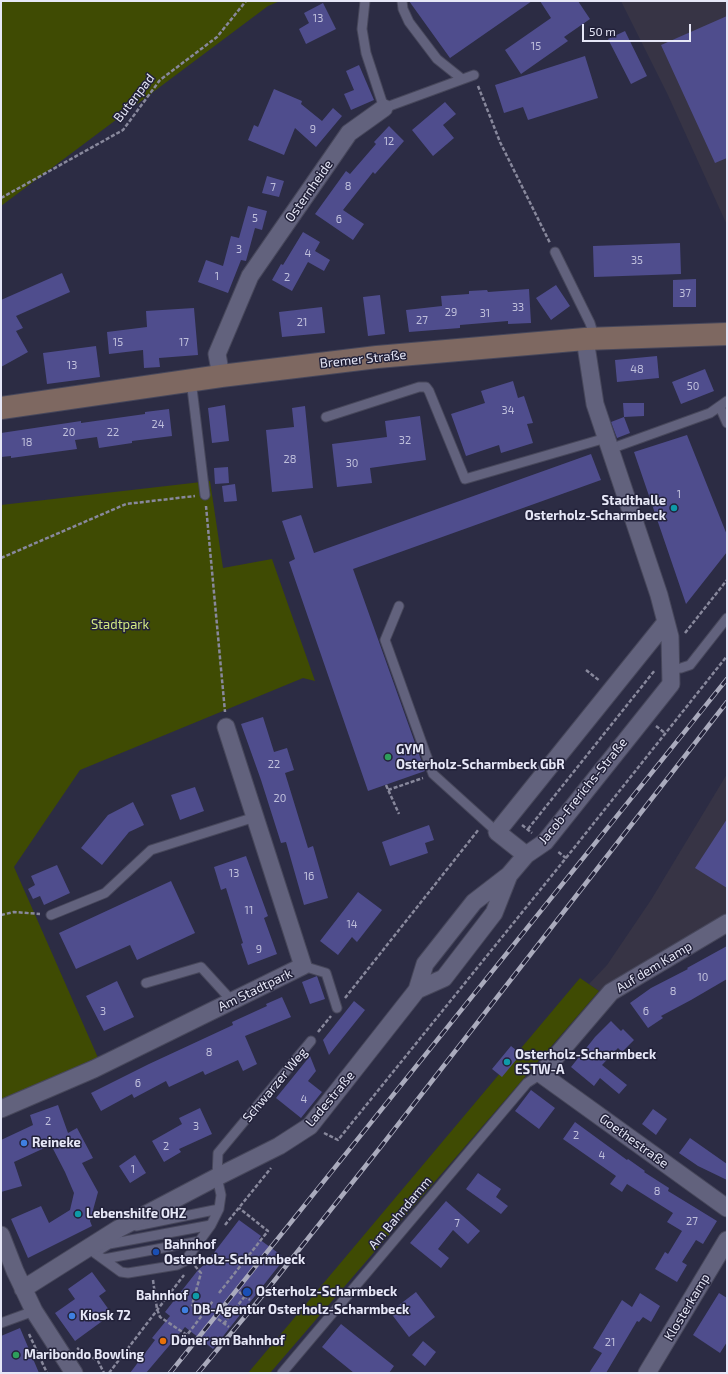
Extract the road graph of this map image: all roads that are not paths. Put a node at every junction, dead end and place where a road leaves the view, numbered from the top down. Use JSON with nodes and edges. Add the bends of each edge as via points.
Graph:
{"nodes":[{"id":1,"x":365,"y":1,"type":"edge"},
{"id":2,"x":402,"y":1,"type":"edge"},
{"id":3,"x":474,"y":75,"type":"road end"},
{"id":4,"x":462,"y":79,"type":"junction"},
{"id":5,"x":384,"y":108,"type":"junction"},
{"id":6,"x":555,"y":252,"type":"road end"},
{"id":7,"x":727,"y":334,"type":"edge"},
{"id":8,"x":590,"y":339,"type":"junction"},
{"id":9,"x":221,"y":376,"type":"junction"},
{"id":10,"x":191,"y":380,"type":"junction"},
{"id":11,"x":724,"y":404,"type":"edge"},
{"id":12,"x":1,"y":408,"type":"edge"},
{"id":13,"x":326,"y":417,"type":"dead end"},
{"id":14,"x":727,"y":423,"type":"edge"},
{"id":15,"x":608,"y":444,"type":"junction"},
{"id":16,"x":205,"y":495,"type":"road end"},
{"id":17,"x":398,"y":606,"type":"dead end"},
{"id":18,"x":727,"y":618,"type":"edge"},
{"id":19,"x":666,"y":622,"type":"junction"},
{"id":20,"x":670,"y":669,"type":"junction"},
{"id":21,"x":226,"y":726,"type":"road end"},
{"id":22,"x":255,"y":817,"type":"junction"},
{"id":23,"x":491,"y":826,"type":"junction"},
{"id":24,"x":526,"y":855,"type":"junction"},
{"id":25,"x":509,"y":875,"type":"junction"},
{"id":26,"x":51,"y":915,"type":"road end"},
{"id":27,"x":727,"y":923,"type":"edge"},
{"id":28,"x":303,"y":966,"type":"junction"},
{"id":29,"x":146,"y":983,"type":"dead end"},
{"id":30,"x":417,"y":990,"type":"junction"},
{"id":31,"x":232,"y":1001,"type":"junction"},
{"id":32,"x":337,"y":1008,"type":"road end"},
{"id":33,"x":311,"y":1041,"type":"road end"},
{"id":34,"x":541,"y":1074,"type":"junction"},
{"id":35,"x":1,"y":1109,"type":"edge"},
{"id":36,"x":218,"y":1177,"type":"junction"},
{"id":37,"x":727,"y":1208,"type":"edge"},
{"id":38,"x":219,"y":1209,"type":"junction"},
{"id":39,"x":211,"y":1225,"type":"junction"},
{"id":40,"x":118,"y":1229,"type":"junction"},
{"id":41,"x":1,"y":1235,"type":"edge"},
{"id":42,"x":727,"y":1240,"type":"edge"},
{"id":43,"x":200,"y":1241,"type":"junction"},
{"id":44,"x":92,"y":1251,"type":"junction"},
{"id":45,"x":104,"y":1259,"type":"junction"},
{"id":46,"x":24,"y":1289,"type":"junction"},
{"id":47,"x":34,"y":1311,"type":"junction"},
{"id":48,"x":1,"y":1323,"type":"edge"},
{"id":49,"x":74,"y":1373,"type":"edge"},
{"id":50,"x":282,"y":1373,"type":"edge"},
{"id":51,"x":647,"y":1373,"type":"edge"}],
"edges":[{"from":1,"to":5,"type":"lane","via":[[362,29],[366,53]]},
{"from":2,"to":4,"type":"lane","via":[[410,22],[437,59]]},
{"from":3,"to":4,"type":"lane","name":"Osternheide"},
{"from":4,"to":5,"type":"lane","name":"Osternheide"},
{"from":5,"to":9,"type":"street","name":"Osternheide","via":[[349,133],[250,276],[217,354]]},
{"from":6,"to":8,"type":"lane","via":[[590,323]]},
{"from":7,"to":8,"type":"street","name":"Bremer Straße"},
{"from":8,"to":9,"type":"street","name":"Bremer Straße","via":[[377,357]]},
{"from":8,"to":15,"type":"street","name":"Jacob-Frerichs-Straße","via":[[595,404]]},
{"from":9,"to":10,"type":"street","name":"Bremer Straße"},
{"from":10,"to":12,"type":"street","name":"Bremer Straße"},
{"from":10,"to":16,"type":"lane"},
{"from":11,"to":14,"type":"lane"},
{"from":11,"to":15,"type":"lane","via":[[710,412]]},
{"from":13,"to":15,"type":"lane","via":[[419,387],[426,387],[465,479]]},
{"from":15,"to":19,"type":"street","name":"Jacob-Frerichs-Straße"},
{"from":17,"to":23,"type":"lane","via":[[385,640],[433,774]]},
{"from":18,"to":20,"type":"lane","via":[[690,665]]},
{"from":19,"to":20,"type":"street","name":"Jacob-Frerichs-Straße","via":[[670,636]]},
{"from":19,"to":23,"type":"street","via":[[611,690]]},
{"from":20,"to":24,"type":"street","name":"Jacob-Frerichs-Straße","via":[[671,684],[545,842]]},
{"from":21,"to":22,"type":"street","name":"Am Stadtpark"},
{"from":22,"to":26,"type":"lane","via":[[151,850],[105,893]]},
{"from":22,"to":28,"type":"street","name":"Am Stadtpark"},
{"from":23,"to":24,"type":"street"},
{"from":24,"to":25,"type":"street","name":"Ladestraße"},
{"from":25,"to":30,"type":"street","name":"Ladestraße","via":[[469,908],[425,964]]},
{"from":25,"to":30,"type":"street","name":"Ladestraße","via":[[494,913],[444,978]]},
{"from":27,"to":34,"type":"street","name":"Auf dem Kamp","via":[[611,992]]},
{"from":28,"to":31,"type":"street","name":"Am Stadtpark"},
{"from":28,"to":32,"type":"lane","via":[[326,973]]},
{"from":29,"to":31,"type":"lane","via":[[201,968]]},
{"from":30,"to":36,"type":"street","name":"Ladestraße","via":[[310,1126],[279,1146]]},
{"from":31,"to":35,"type":"street","name":"Am Stadtpark","via":[[94,1069]]},
{"from":33,"to":36,"type":"lane","name":"Schwarzer Weg","via":[[218,1153]]},
{"from":34,"to":37,"type":"street","name":"Goethestraße"},
{"from":34,"to":50,"type":"lane","name":"Am Bahndamm","via":[[527,1083]]},
{"from":36,"to":38,"type":"lane","name":"Schwarzer Weg","via":[[221,1195]]},
{"from":36,"to":40,"type":"street"},
{"from":38,"to":39,"type":"lane"},
{"from":38,"to":40,"type":"lane"},
{"from":39,"to":43,"type":"lane"},
{"from":39,"to":44,"type":"lane","via":[[109,1244]]},
{"from":40,"to":44,"type":"street"},
{"from":41,"to":46,"type":"street"},
{"from":42,"to":51,"type":"street","name":"Klosterkamp"},
{"from":43,"to":45,"type":"lane"},
{"from":43,"to":45,"type":"lane","via":[[185,1261],[177,1265],[128,1273],[121,1272]]},
{"from":44,"to":45,"type":"lane"},
{"from":44,"to":46,"type":"street"},
{"from":46,"to":47,"type":"street"},
{"from":47,"to":48,"type":"lane"},
{"from":47,"to":49,"type":"street"}]}
